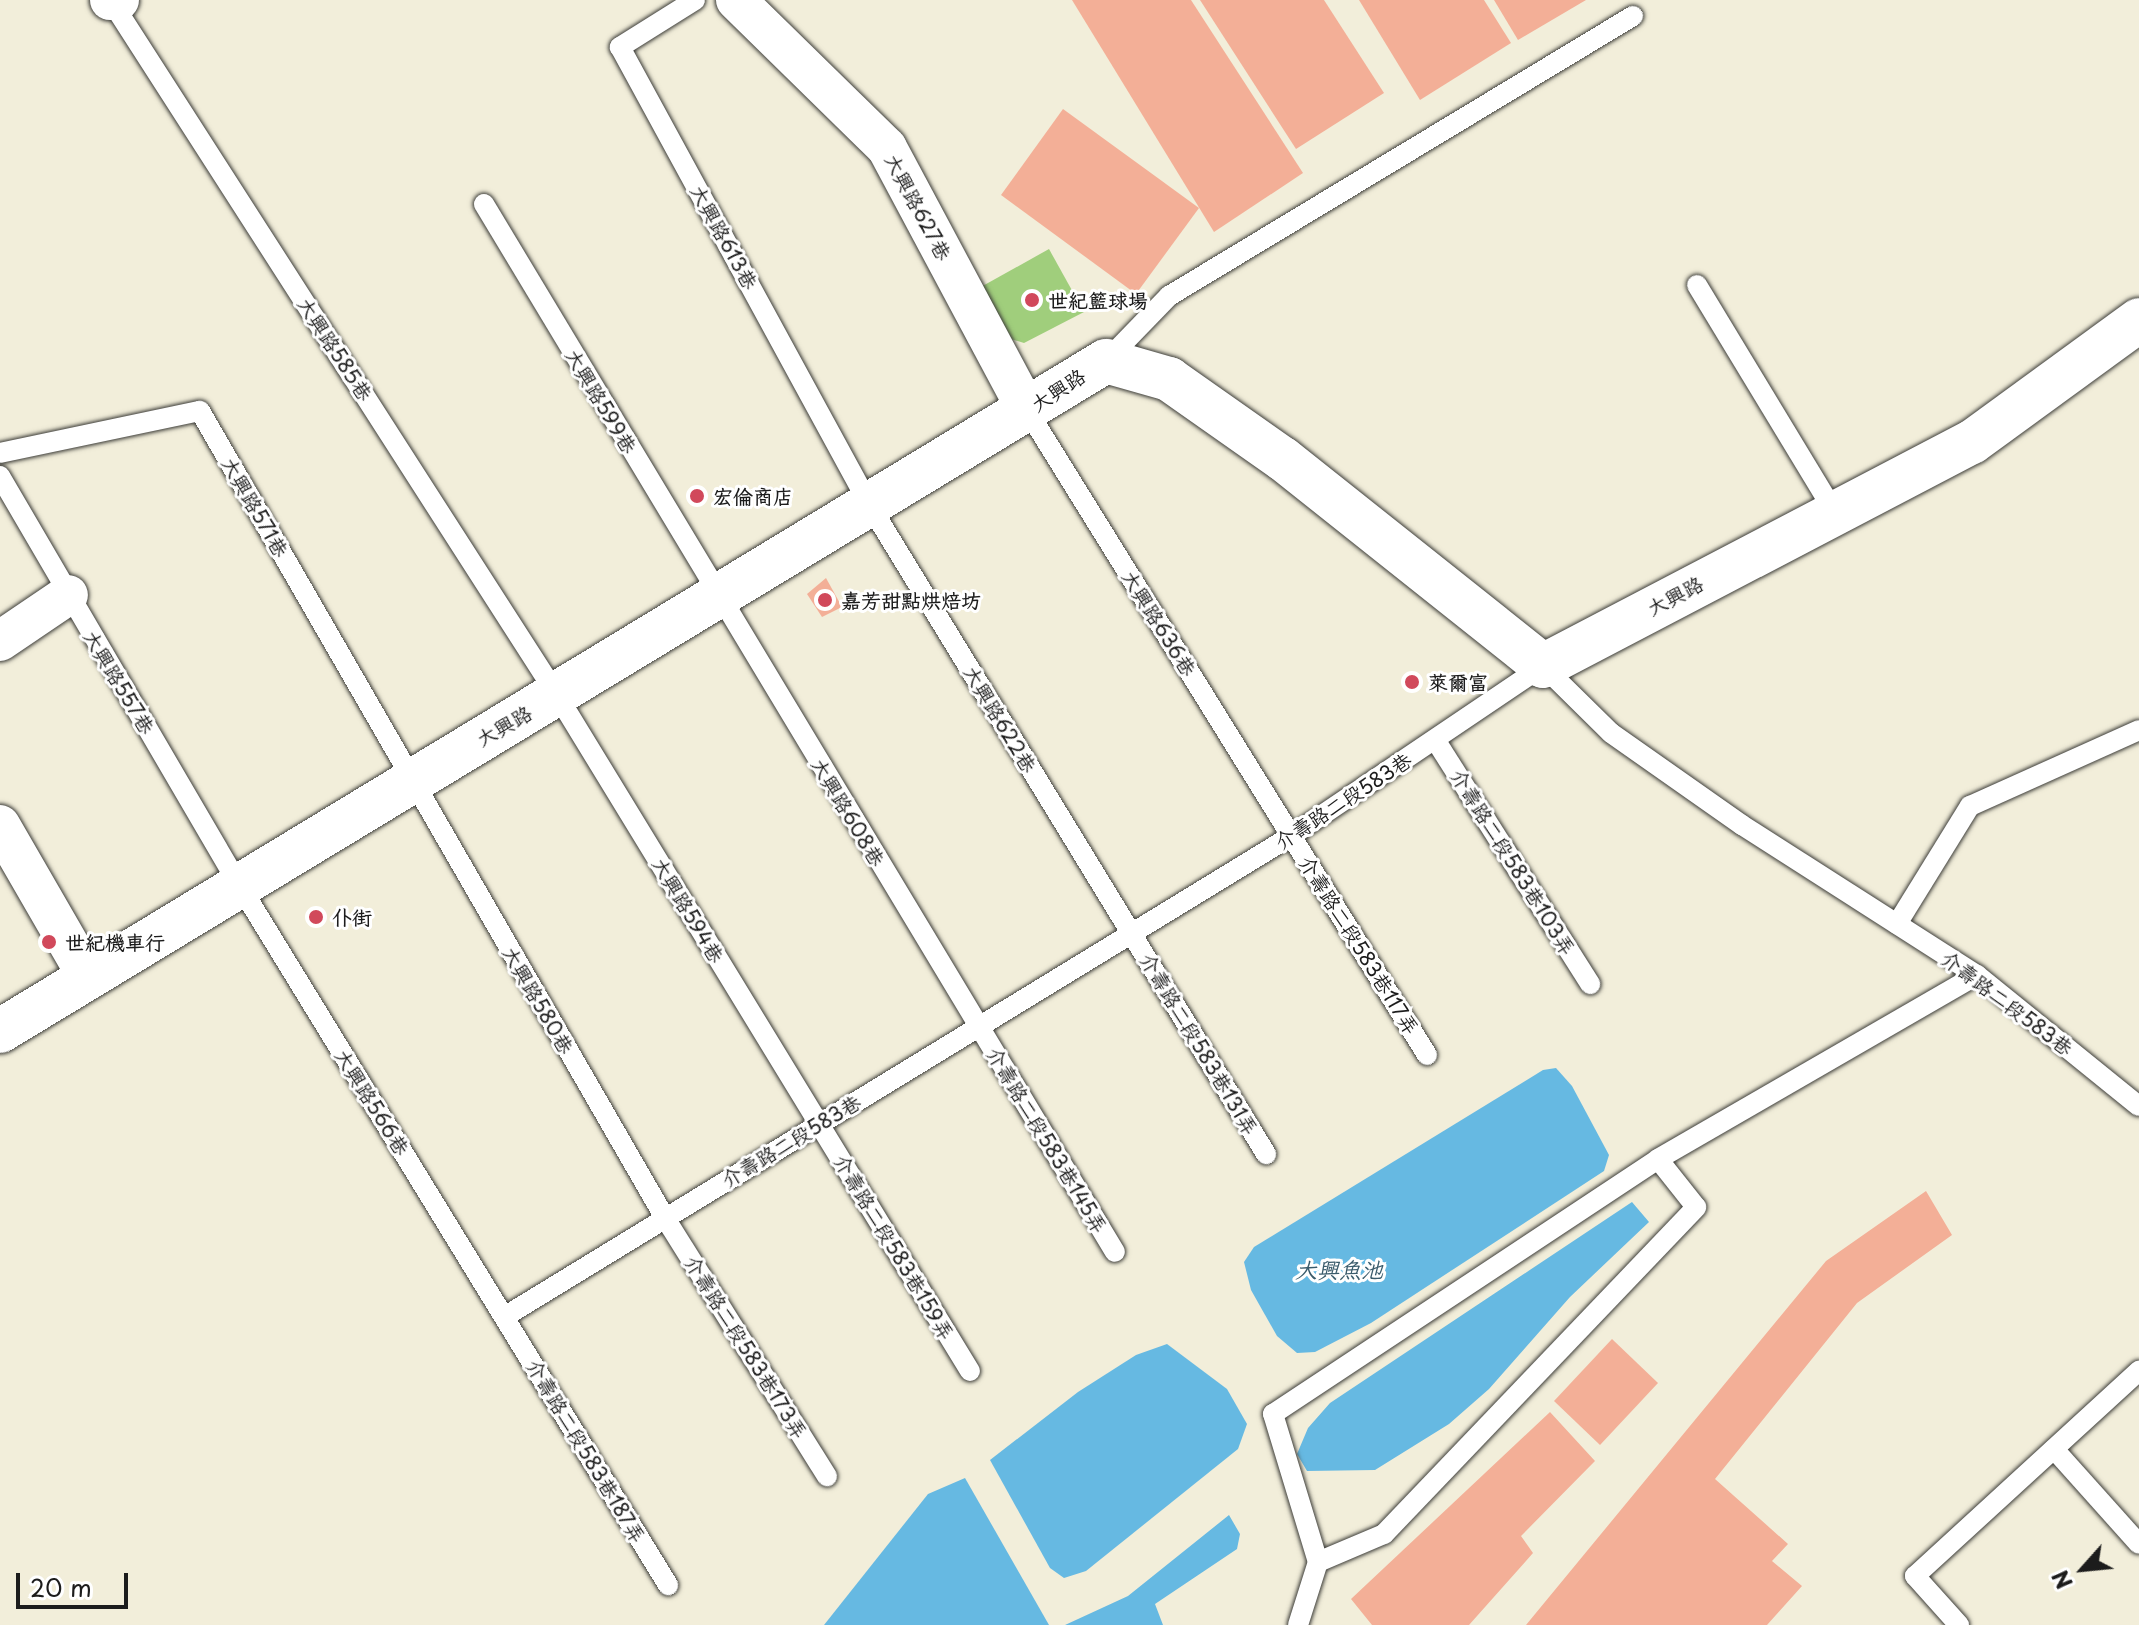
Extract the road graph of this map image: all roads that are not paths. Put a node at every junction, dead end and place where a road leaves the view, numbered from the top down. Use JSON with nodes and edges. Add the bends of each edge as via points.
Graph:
{"nodes":[{"id":1,"x":695,"y":0,"type":"edge"},
{"id":2,"x":736,"y":0,"type":"edge"},
{"id":3,"x":114,"y":1,"type":"edge"},
{"id":4,"x":1633,"y":16,"type":"dead end"},
{"id":5,"x":484,"y":204,"type":"dead end"},
{"id":6,"x":1697,"y":285,"type":"dead end"},
{"id":7,"x":2139,"y":320,"type":"edge"},
{"id":8,"x":1106,"y":361,"type":"junction"},
{"id":9,"x":1027,"y":410,"type":"junction"},
{"id":10,"x":0,"y":453,"type":"edge"},
{"id":11,"x":0,"y":476,"type":"edge"},
{"id":12,"x":869,"y":504,"type":"junction"},
{"id":13,"x":1834,"y":511,"type":"junction"},
{"id":14,"x":68,"y":595,"type":"junction"},
{"id":15,"x":718,"y":597,"type":"junction"},
{"id":16,"x":0,"y":641,"type":"edge"},
{"id":17,"x":1543,"y":666,"type":"junction"},
{"id":18,"x":557,"y":695,"type":"junction"},
{"id":19,"x":2139,"y":730,"type":"edge"},
{"id":20,"x":1436,"y":741,"type":"junction"},
{"id":21,"x":411,"y":781,"type":"junction"},
{"id":22,"x":0,"y":825,"type":"edge"},
{"id":23,"x":1291,"y":836,"type":"junction"},
{"id":24,"x":240,"y":886,"type":"junction"},
{"id":25,"x":1897,"y":924,"type":"junction"},
{"id":26,"x":1131,"y":933,"type":"junction"},
{"id":27,"x":1977,"y":975,"type":"junction"},
{"id":28,"x":89,"y":979,"type":"junction"},
{"id":29,"x":1590,"y":984,"type":"dead end"},
{"id":30,"x":979,"y":1027,"type":"junction"},
{"id":31,"x":0,"y":1031,"type":"edge"},
{"id":32,"x":1427,"y":1055,"type":"dead end"},
{"id":33,"x":2139,"y":1106,"type":"edge"},
{"id":34,"x":819,"y":1124,"type":"junction"},
{"id":35,"x":1266,"y":1154,"type":"dead end"},
{"id":36,"x":1658,"y":1159,"type":"junction"},
{"id":37,"x":665,"y":1218,"type":"junction"},
{"id":38,"x":1115,"y":1252,"type":"dead end"},
{"id":39,"x":504,"y":1317,"type":"junction"},
{"id":40,"x":970,"y":1371,"type":"dead end"},
{"id":41,"x":2139,"y":1371,"type":"edge"},
{"id":42,"x":2054,"y":1449,"type":"junction"},
{"id":43,"x":827,"y":1476,"type":"dead end"},
{"id":44,"x":2139,"y":1544,"type":"edge"},
{"id":45,"x":1318,"y":1562,"type":"junction"},
{"id":46,"x":668,"y":1585,"type":"dead end"},
{"id":47,"x":1298,"y":1625,"type":"edge"},
{"id":48,"x":1959,"y":1625,"type":"edge"}],
"edges":[{"from":1,"to":12,"type":"lane","name":"大興路613巷","via":[[620,47]]},
{"from":2,"to":9,"type":"street","name":"大興路627巷","via":[[887,148]]},
{"from":3,"to":18,"type":"lane","name":"大興路585巷"},
{"from":4,"to":8,"type":"lane","via":[[1169,296]]},
{"from":5,"to":15,"type":"lane","name":"大興路599巷"},
{"from":6,"to":13,"type":"lane"},
{"from":7,"to":13,"type":"street","name":"大興路","via":[[1972,442]]},
{"from":8,"to":9,"type":"street","name":"大興路"},
{"from":8,"to":17,"type":"street","name":"大興路","via":[[1169,379],[1283,459]]},
{"from":9,"to":12,"type":"street","name":"大興路"},
{"from":9,"to":23,"type":"lane","name":"大興路636巷"},
{"from":10,"to":21,"type":"lane","name":"大興路571巷","via":[[200,411]]},
{"from":11,"to":14,"type":"lane","name":"大興路557巷"},
{"from":12,"to":15,"type":"street","name":"大興路"},
{"from":12,"to":26,"type":"lane","name":"大興路622巷"},
{"from":13,"to":17,"type":"street","name":"大興路"},
{"from":14,"to":16,"type":"street"},
{"from":14,"to":24,"type":"lane","name":"大興路557巷"},
{"from":15,"to":18,"type":"street","name":"大興路"},
{"from":15,"to":30,"type":"lane","name":"大興路608巷"},
{"from":17,"to":20,"type":"lane","name":"介壽路二段583巷"},
{"from":17,"to":25,"type":"lane","name":"介壽路二段583巷","via":[[1611,733]]},
{"from":18,"to":21,"type":"street","name":"大興路"},
{"from":18,"to":34,"type":"lane","name":"大興路594巷"},
{"from":19,"to":25,"type":"lane","via":[[1970,806]]},
{"from":20,"to":23,"type":"lane","name":"介壽路二段583巷"},
{"from":20,"to":29,"type":"lane","name":"介壽路二段583巷103弄"},
{"from":21,"to":24,"type":"street","name":"大興路"},
{"from":21,"to":37,"type":"lane","name":"大興路580巷"},
{"from":22,"to":28,"type":"street"},
{"from":23,"to":26,"type":"lane","name":"介壽路二段583巷"},
{"from":23,"to":32,"type":"lane","name":"介壽路二段583巷117弄"},
{"from":24,"to":28,"type":"street","name":"大興路"},
{"from":24,"to":39,"type":"lane","name":"大興路566巷"},
{"from":25,"to":27,"type":"lane","name":"介壽路二段583巷"},
{"from":26,"to":30,"type":"lane","name":"介壽路二段583巷"},
{"from":26,"to":35,"type":"lane","name":"介壽路二段583巷131弄"},
{"from":27,"to":33,"type":"lane","name":"介壽路二段583巷"},
{"from":27,"to":36,"type":"lane"},
{"from":28,"to":31,"type":"street","name":"大興路"},
{"from":30,"to":34,"type":"lane","name":"介壽路二段583巷"},
{"from":30,"to":38,"type":"lane","name":"介壽路二段583巷145弄"},
{"from":34,"to":37,"type":"lane","name":"介壽路二段583巷"},
{"from":34,"to":40,"type":"lane","name":"介壽路二段583巷159弄"},
{"from":36,"to":45,"type":"lane","via":[[1696,1207],[1384,1534]]},
{"from":36,"to":45,"type":"lane","via":[[1273,1414]]},
{"from":37,"to":39,"type":"lane","name":"介壽路二段583巷"},
{"from":37,"to":43,"type":"lane","name":"介壽路二段583巷173弄"},
{"from":39,"to":46,"type":"lane","name":"介壽路二段583巷187弄"},
{"from":41,"to":42,"type":"lane"},
{"from":42,"to":44,"type":"lane"},
{"from":42,"to":48,"type":"lane","via":[[1915,1576]]},
{"from":45,"to":47,"type":"lane"}]}
